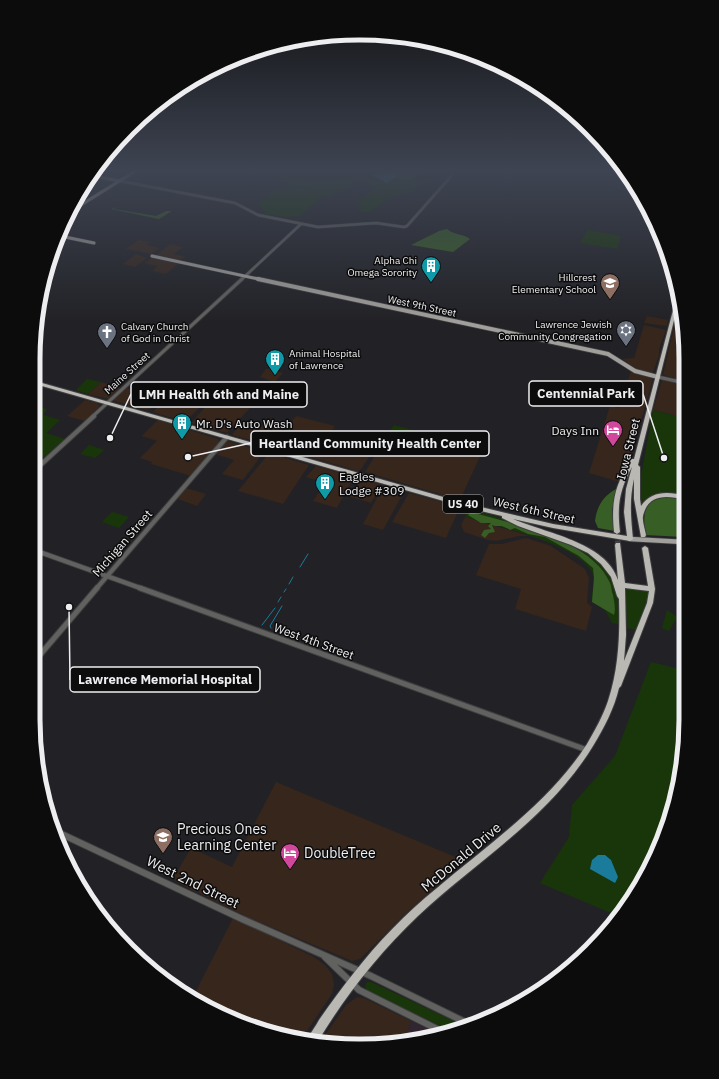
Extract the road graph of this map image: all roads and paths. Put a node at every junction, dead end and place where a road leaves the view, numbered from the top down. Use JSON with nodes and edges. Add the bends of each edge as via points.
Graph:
{"nodes":[{"id":1,"x":283,"y":220,"type":"edge"},
{"id":2,"x":411,"y":220,"type":"edge"},
{"id":3,"x":301,"y":224,"type":"junction"},
{"id":4,"x":318,"y":227,"type":"junction"},
{"id":5,"x":331,"y":229,"type":"dead end"},
{"id":6,"x":64,"y":237,"type":"edge"},
{"id":7,"x":94,"y":243,"type":"dead end"},
{"id":8,"x":152,"y":256,"type":"dead end"},
{"id":9,"x":244,"y":276,"type":"junction"},
{"id":10,"x":675,"y":309,"type":"edge"},
{"id":11,"x":658,"y":377,"type":"junction"},
{"id":12,"x":679,"y":382,"type":"edge"},
{"id":13,"x":40,"y":383,"type":"edge"},
{"id":14,"x":108,"y":402,"type":"junction"},
{"id":15,"x":227,"y":437,"type":"junction"},
{"id":16,"x":637,"y":454,"type":"junction"},
{"id":17,"x":40,"y":465,"type":"edge"},
{"id":18,"x":679,"y":497,"type":"edge"},
{"id":19,"x":497,"y":513,"type":"junction"},
{"id":20,"x":640,"y":521,"type":"junction"},
{"id":21,"x":617,"y":532,"type":"tunnel mouth"},
{"id":22,"x":643,"y":535,"type":"dead end"},
{"id":23,"x":630,"y":539,"type":"junction"},
{"id":24,"x":679,"y":542,"type":"edge"},
{"id":25,"x":618,"y":545,"type":"tunnel mouth"},
{"id":26,"x":646,"y":548,"type":"dead end"},
{"id":27,"x":40,"y":552,"type":"edge"},
{"id":28,"x":107,"y":577,"type":"junction"},
{"id":29,"x":622,"y":585,"type":"junction"},
{"id":30,"x":652,"y":590,"type":"junction"},
{"id":31,"x":623,"y":608,"type":"junction"},
{"id":32,"x":40,"y":655,"type":"edge"},
{"id":33,"x":615,"y":689,"type":"junction"},
{"id":34,"x":587,"y":750,"type":"junction"},
{"id":35,"x":61,"y":834,"type":"edge"},
{"id":36,"x":323,"y":955,"type":"junction"},
{"id":37,"x":360,"y":971,"type":"junction"},
{"id":38,"x":351,"y":983,"type":"junction"},
{"id":39,"x":464,"y":1021,"type":"edge"},
{"id":40,"x":437,"y":1029,"type":"edge"},
{"id":41,"x":315,"y":1036,"type":"edge"}],
"edges":[{"from":1,"to":3,"type":"street"},
{"from":2,"to":4,"type":"street","via":[[405,227],[378,223]]},
{"from":3,"to":4,"type":"street"},
{"from":3,"to":9,"type":"street","name":"Maine Street"},
{"from":4,"to":5,"type":"street"},
{"from":6,"to":7,"type":"main road"},
{"from":8,"to":9,"type":"main road","name":"West 9th Street"},
{"from":9,"to":11,"type":"main road","name":"West 9th Street","via":[[608,354],[635,371]]},
{"from":9,"to":14,"type":"street","name":"Maine Street"},
{"from":10,"to":11,"type":"highway","name":"Iowa Street"},
{"from":11,"to":12,"type":"street","name":"West 9th Street"},
{"from":11,"to":16,"type":"highway","name":"Iowa Street"},
{"from":13,"to":14,"type":"highway","name":"West 6th Street","number":"US 40"},
{"from":14,"to":15,"type":"highway","name":"West 6th Street","number":"US 40"},
{"from":14,"to":17,"type":"street","name":"Maine Street"},
{"from":15,"to":19,"type":"highway","name":"West 6th Street","number":"US 40"},
{"from":15,"to":28,"type":"street","name":"Michigan Street"},
{"from":16,"to":20,"type":"highway","via":[[636,493]]},
{"from":16,"to":21,"type":"highway","via":[[625,475],[616,500]]},
{"from":16,"to":23,"type":"highway","name":"Iowa Street","via":[[628,501]]},
{"from":18,"to":20,"type":"highway","via":[[667,495],[652,497],[644,505]]},
{"from":19,"to":23,"type":"highway","name":"West 6th Street","number":"US 40","via":[[572,530]]},
{"from":19,"to":31,"type":"highway","via":[[511,521],[566,538],[593,554],[612,575]]},
{"from":20,"to":22,"type":"highway"},
{"from":23,"to":24,"type":"main road","name":"West 6th Street"},
{"from":25,"to":29,"type":"highway","name":"McDonald Drive"},
{"from":26,"to":30,"type":"highway","name":"McDonald Drive"},
{"from":27,"to":28,"type":"street","name":"West 4th Street"},
{"from":28,"to":32,"type":"street","name":"Michigan Street"},
{"from":28,"to":34,"type":"street","name":"West 4th Street"},
{"from":29,"to":30,"type":"highway"},
{"from":29,"to":31,"type":"highway","name":"McDonald Drive"},
{"from":30,"to":33,"type":"highway","name":"McDonald Drive","via":[[648,612],[622,678]]},
{"from":31,"to":33,"type":"highway","name":"McDonald Drive","via":[[622,652]]},
{"from":33,"to":34,"type":"highway","name":"McDonald Drive","via":[[604,720]]},
{"from":34,"to":37,"type":"highway","name":"McDonald Drive","via":[[548,799],[417,911]]},
{"from":35,"to":36,"type":"street","name":"West 2nd Street"},
{"from":36,"to":37,"type":"street","name":"West 2nd Street"},
{"from":36,"to":38,"type":"street","name":"West 2nd Street"},
{"from":37,"to":38,"type":"highway","name":"McDonald Drive"},
{"from":37,"to":39,"type":"street","name":"West 2nd Street"},
{"from":38,"to":40,"type":"street","name":"West 2nd Street","via":[[370,996]]},
{"from":38,"to":41,"type":"highway","name":"McDonald Drive"}]}
